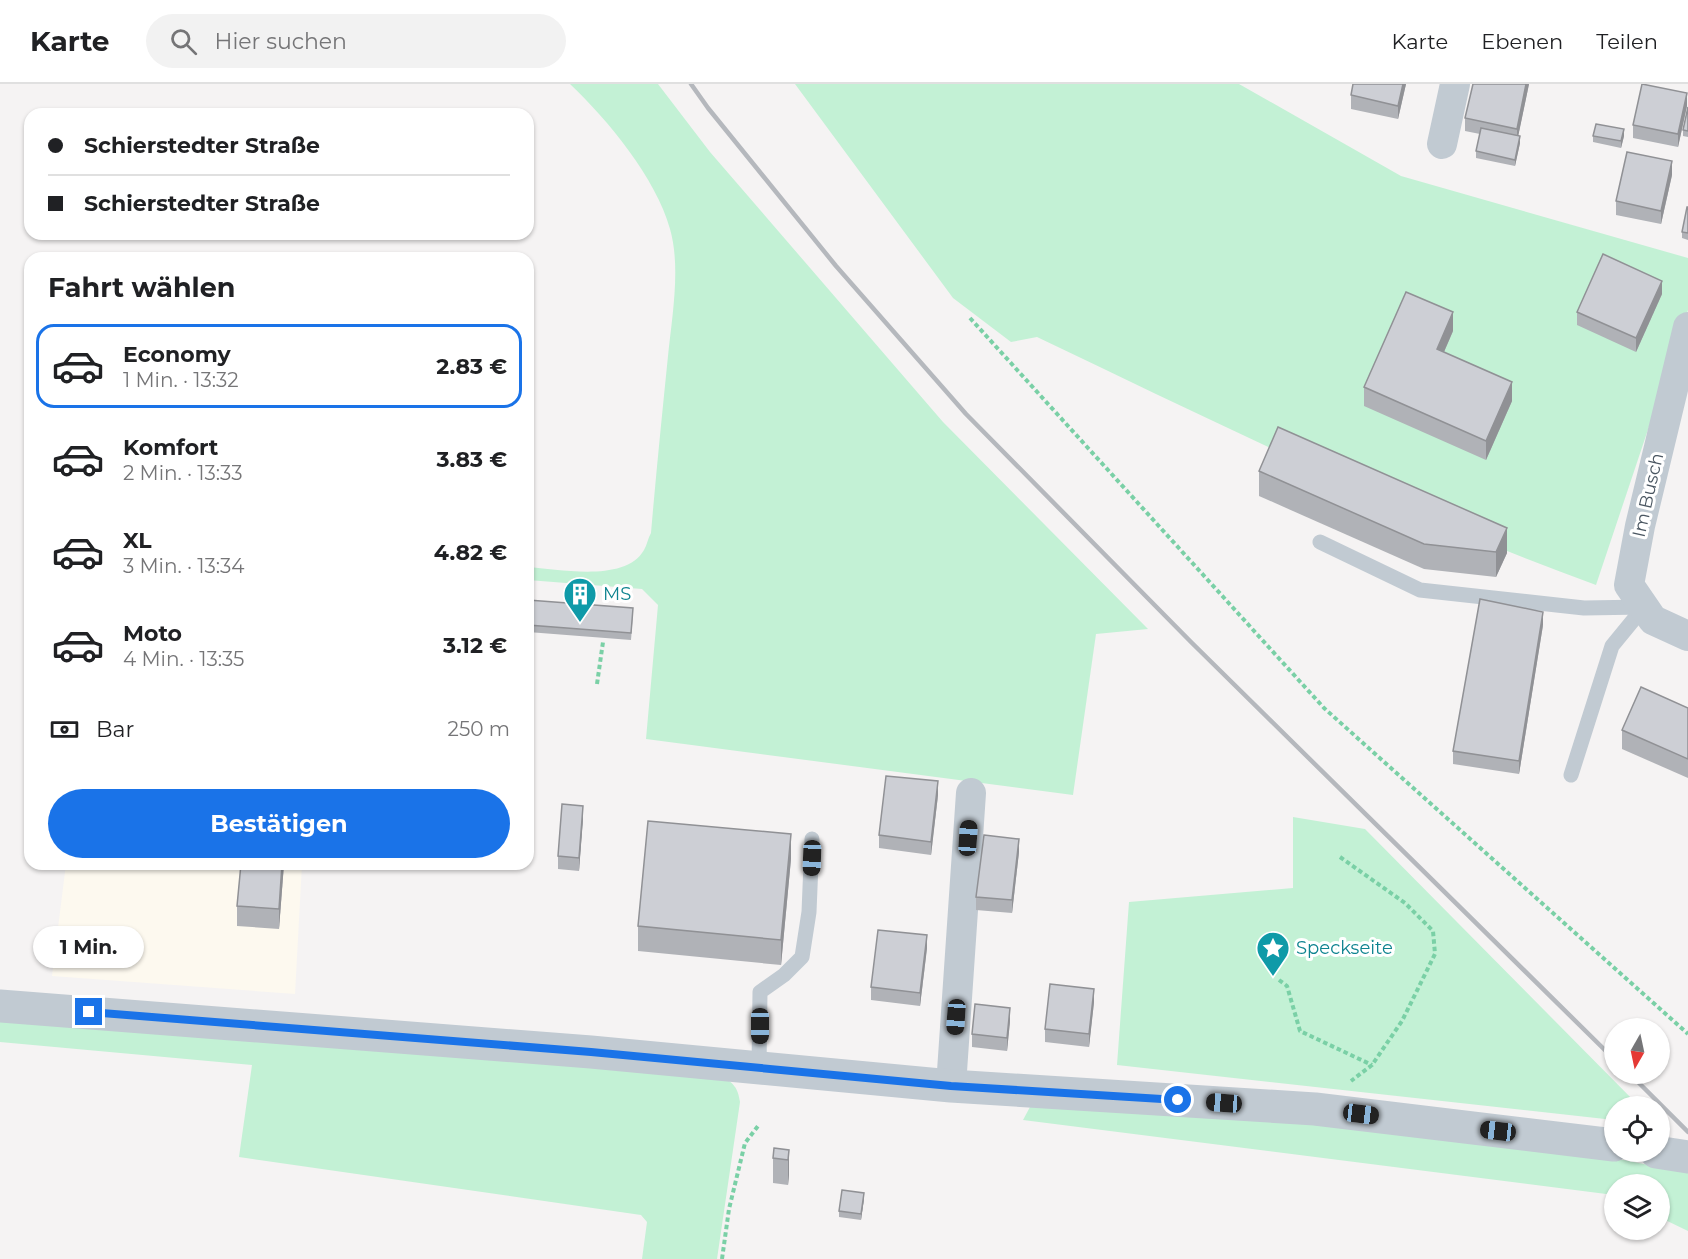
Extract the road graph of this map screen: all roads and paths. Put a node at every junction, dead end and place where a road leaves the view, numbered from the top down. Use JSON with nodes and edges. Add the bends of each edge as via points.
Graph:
{"nodes":[{"id":1,"x":1455,"y":84,"type":"edge"},
{"id":2,"x":1442,"y":144,"type":"dead end"},
{"id":3,"x":970,"y":318,"type":"dead end"},
{"id":4,"x":1688,"y":327,"type":"edge"},
{"id":5,"x":1320,"y":542,"type":"dead end"},
{"id":6,"x":1644,"y":607,"type":"junction"},
{"id":7,"x":1688,"y":636,"type":"edge"},
{"id":8,"x":603,"y":642,"type":"dead end"},
{"id":9,"x":597,"y":684,"type":"dead end"},
{"id":10,"x":1571,"y":776,"type":"dead end"},
{"id":11,"x":971,"y":793,"type":"dead end"},
{"id":12,"x":812,"y":839,"type":"dead end"},
{"id":13,"x":1340,"y":857,"type":"dead end"},
{"id":14,"x":1279,"y":980,"type":"dead end"},
{"id":15,"x":0,"y":1006,"type":"edge"},
{"id":16,"x":1688,"y":1034,"type":"edge"},
{"id":17,"x":1372,"y":1065,"type":"junction"},
{"id":18,"x":759,"y":1067,"type":"junction"},
{"id":19,"x":951,"y":1086,"type":"junction"},
{"id":20,"x":1315,"y":1109,"type":"junction"},
{"id":21,"x":758,"y":1126,"type":"dead end"},
{"id":22,"x":1604,"y":1144,"type":"edge"},
{"id":23,"x":1670,"y":1154,"type":"edge"},
{"id":24,"x":1688,"y":1157,"type":"edge"},
{"id":25,"x":722,"y":1259,"type":"edge"}],
"edges":[{"from":1,"to":2,"type":"street"},
{"from":3,"to":16,"type":"path","via":[[1324,708]]},
{"from":4,"to":6,"type":"street","name":"Im Busch","via":[[1629,585]]},
{"from":5,"to":6,"type":"lane","via":[[1420,590],[1584,608]]},
{"from":6,"to":7,"type":"street","name":"Im Busch","via":[[1653,620]]},
{"from":6,"to":10,"type":"lane","via":[[1612,646]]},
{"from":8,"to":9,"type":"path"},
{"from":11,"to":19,"type":"street"},
{"from":12,"to":18,"type":"lane","via":[[809,912],[802,957],[760,992]]},
{"from":13,"to":17,"type":"path","via":[[1405,903],[1433,931],[1435,954],[1402,1021]]},
{"from":14,"to":17,"type":"path","via":[[1287,986],[1300,1031]]},
{"from":15,"to":18,"type":"street"},
{"from":17,"to":20,"type":"path"},
{"from":18,"to":19,"type":"street"},
{"from":19,"to":20,"type":"street"},
{"from":20,"to":22,"type":"street"},
{"from":21,"to":25,"type":"path","via":[[745,1143]]},
{"from":23,"to":24,"type":"street"}]}
